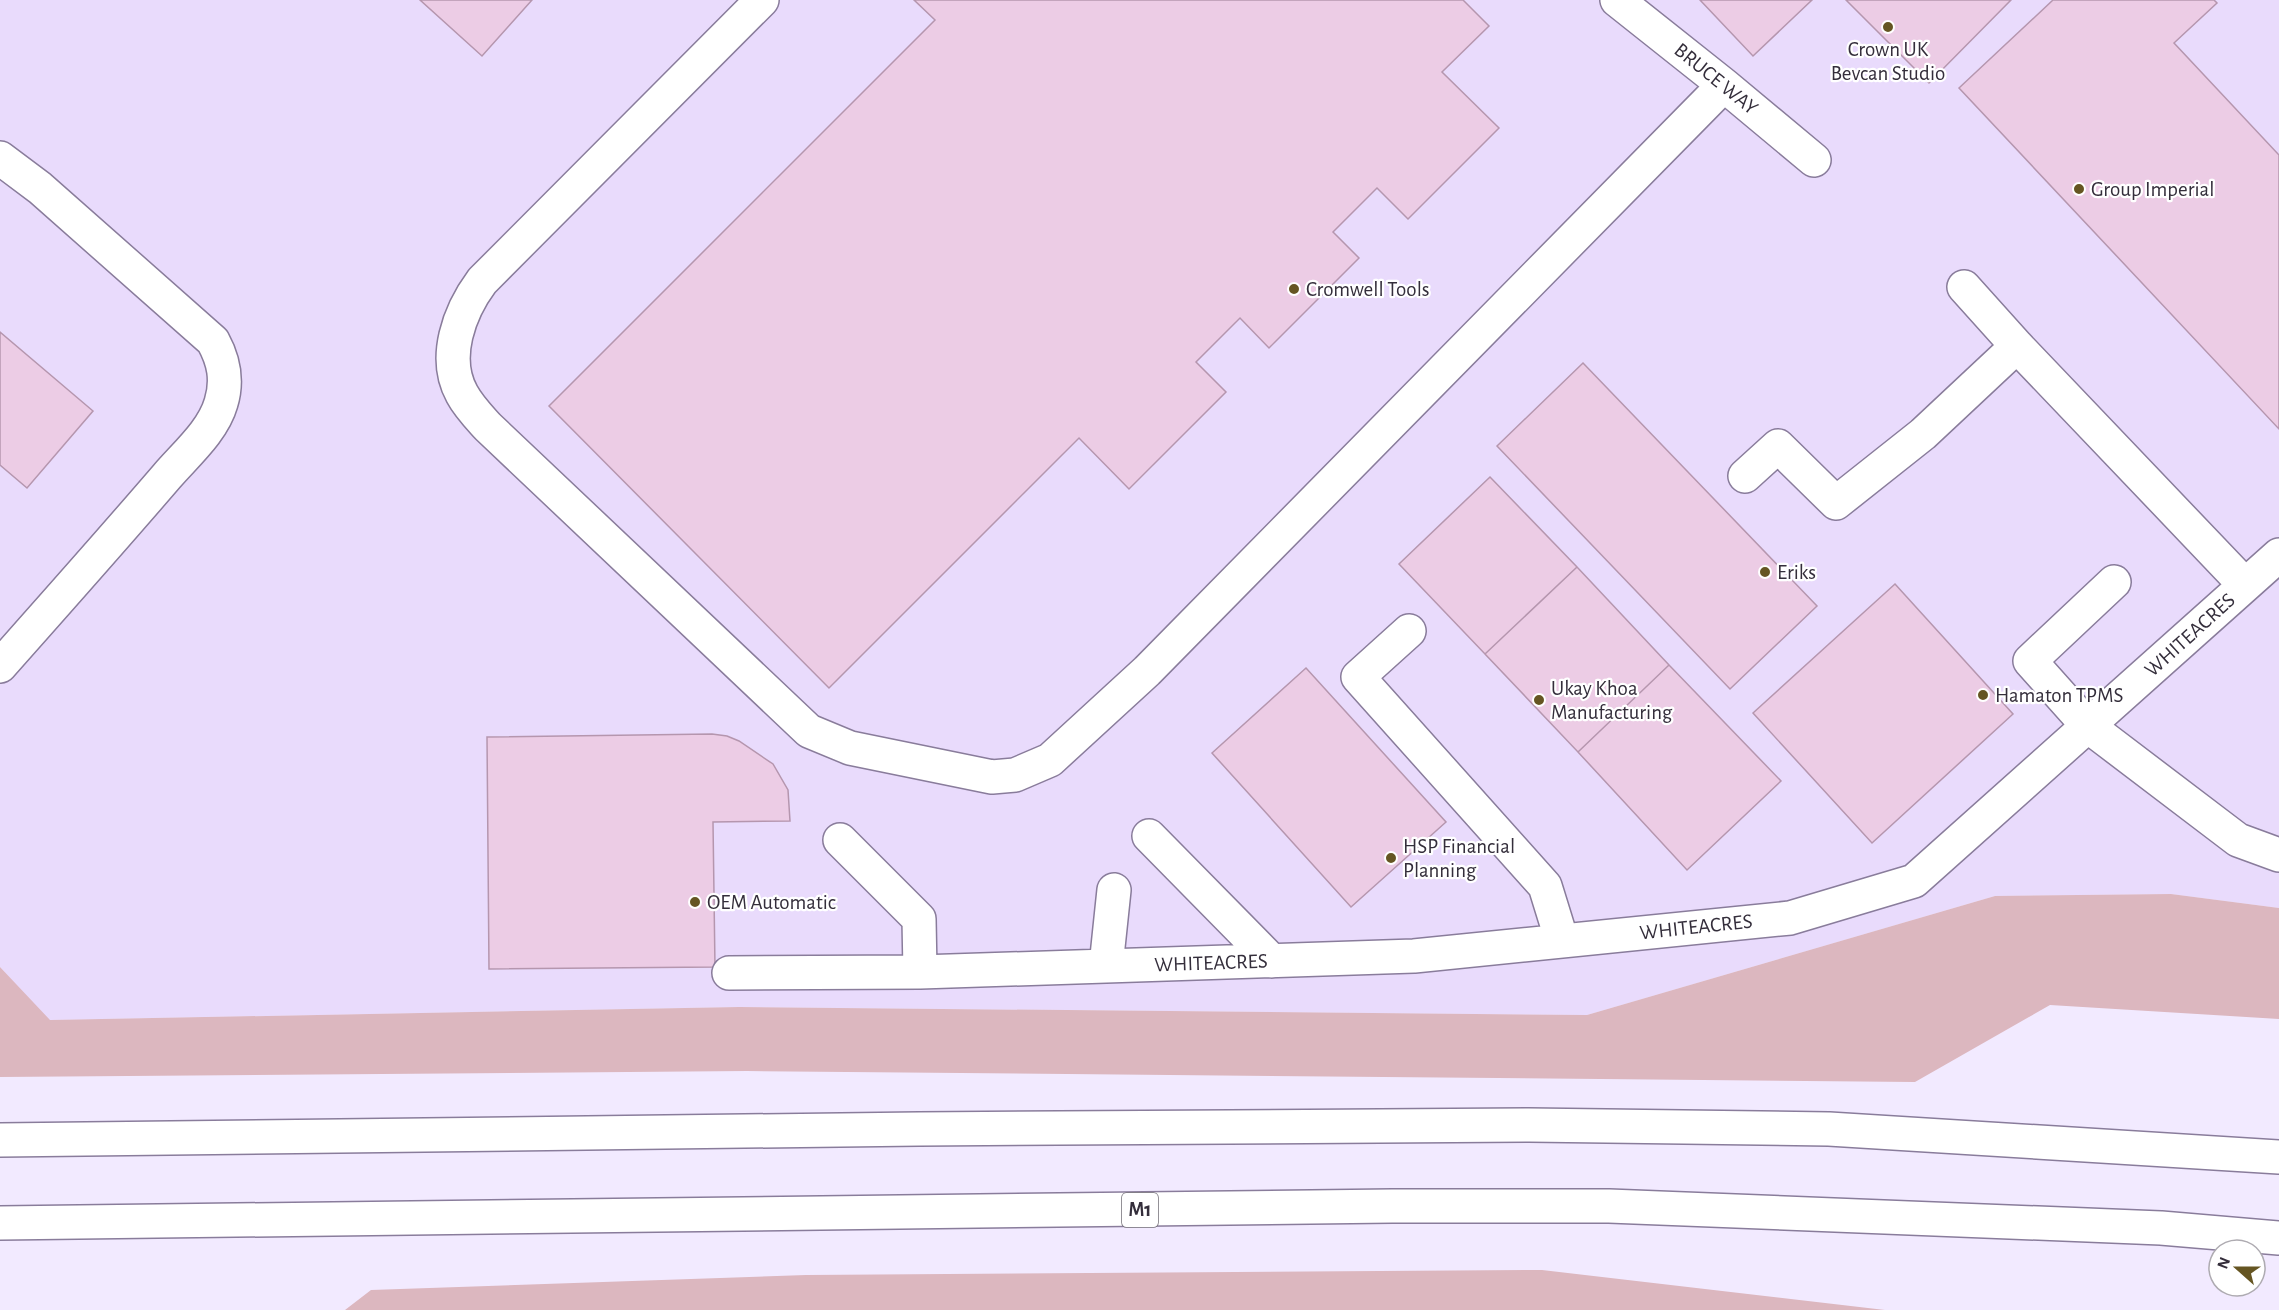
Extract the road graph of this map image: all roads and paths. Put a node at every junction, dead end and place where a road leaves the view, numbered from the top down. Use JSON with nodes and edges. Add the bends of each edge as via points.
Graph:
{"nodes":[{"id":1,"x":762,"y":0,"type":"edge"},
{"id":2,"x":1617,"y":0,"type":"edge"},
{"id":3,"x":1724,"y":85,"type":"junction"},
{"id":4,"x":0,"y":158,"type":"edge"},
{"id":5,"x":1814,"y":160,"type":"dead end"},
{"id":6,"x":1964,"y":287,"type":"dead end"},
{"id":7,"x":2017,"y":346,"type":"junction"},
{"id":8,"x":1744,"y":476,"type":"dead end"},
{"id":9,"x":2279,"y":555,"type":"edge"},
{"id":10,"x":2114,"y":582,"type":"dead end"},
{"id":11,"x":2245,"y":585,"type":"junction"},
{"id":12,"x":1409,"y":631,"type":"dead end"},
{"id":13,"x":0,"y":666,"type":"edge"},
{"id":14,"x":2088,"y":726,"type":"junction"},
{"id":15,"x":1149,"y":836,"type":"dead end"},
{"id":16,"x":840,"y":840,"type":"dead end"},
{"id":17,"x":2279,"y":855,"type":"edge"},
{"id":18,"x":1114,"y":890,"type":"dead end"},
{"id":19,"x":1562,"y":941,"type":"junction"},
{"id":20,"x":1272,"y":961,"type":"junction"},
{"id":21,"x":1106,"y":966,"type":"junction"},
{"id":22,"x":920,"y":972,"type":"junction"},
{"id":23,"x":729,"y":973,"type":"dead end"},
{"id":24,"x":0,"y":1140,"type":"edge"},
{"id":25,"x":2279,"y":1156,"type":"edge"},
{"id":26,"x":0,"y":1223,"type":"edge"},
{"id":27,"x":2279,"y":1238,"type":"edge"}],
"edges":[{"from":1,"to":3,"type":"main road","via":[[482,281],[464,310],[457,332],[457,382],[488,427],[809,731],[850,748],[992,777],[1015,775],[1050,760],[1147,671]]},
{"from":2,"to":3,"type":"main road","name":"BRUCE WAY"},
{"from":3,"to":5,"type":"main road","name":"BRUCE WAY"},
{"from":4,"to":13,"type":"main road","via":[[40,188],[213,341],[225,377],[221,403],[212,423]]},
{"from":6,"to":7,"type":"main road","name":"WHITEACRES"},
{"from":7,"to":8,"type":"main road","via":[[1923,434],[1836,503],[1778,446]]},
{"from":7,"to":11,"type":"main road","name":"WHITEACRES"},
{"from":9,"to":11,"type":"main road","name":"WHITEACRES"},
{"from":10,"to":14,"type":"main road","via":[[2030,661]]},
{"from":11,"to":14,"type":"main road","name":"WHITEACRES"},
{"from":12,"to":19,"type":"main road","via":[[1358,677],[1545,886]]},
{"from":14,"to":17,"type":"main road","via":[[2238,840]]},
{"from":14,"to":19,"type":"main road","name":"WHITEACRES","via":[[1914,882],[1790,918]]},
{"from":15,"to":20,"type":"main road"},
{"from":16,"to":22,"type":"main road","via":[[919,919]]},
{"from":18,"to":21,"type":"main road"},
{"from":19,"to":20,"type":"main road","name":"WHITEACRES","via":[[1414,956]]},
{"from":20,"to":21,"type":"main road","name":"WHITEACRES"},
{"from":21,"to":22,"type":"main road","name":"WHITEACRES"},
{"from":22,"to":23,"type":"main road","name":"WHITEACRES"},
{"from":24,"to":25,"type":"main road","via":[[1528,1125],[1829,1130]]},
{"from":26,"to":27,"type":"main road","number":"M1","via":[[1609,1206],[2161,1228]]}]}
